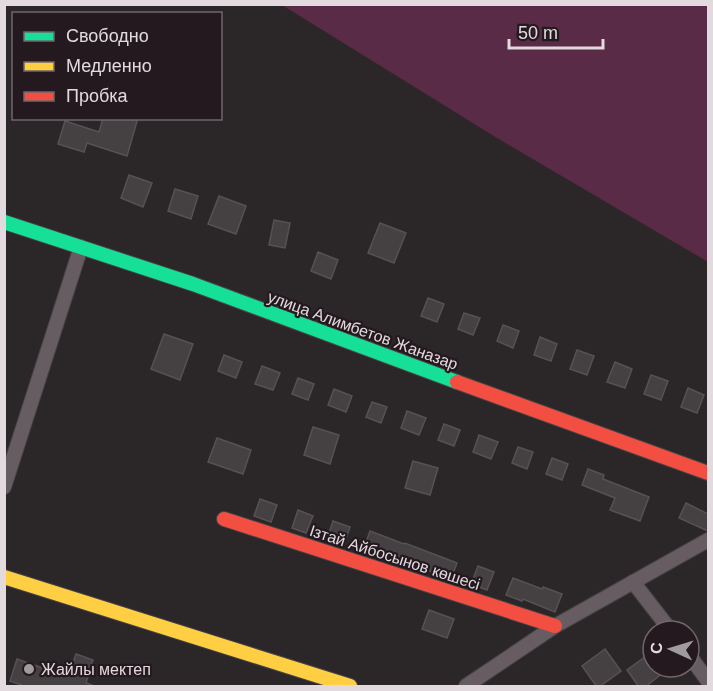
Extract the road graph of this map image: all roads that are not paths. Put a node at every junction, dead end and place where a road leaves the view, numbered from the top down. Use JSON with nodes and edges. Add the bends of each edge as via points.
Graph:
{"nodes":[{"id":1,"x":4,"y":222,"type":"edge"},
{"id":2,"x":81,"y":247,"type":"junction"},
{"id":3,"x":708,"y":473,"type":"edge"},
{"id":4,"x":4,"y":487,"type":"edge"},
{"id":5,"x":224,"y":519,"type":"dead end"},
{"id":6,"x":708,"y":540,"type":"edge"},
{"id":7,"x":4,"y":577,"type":"edge"},
{"id":8,"x":633,"y":582,"type":"junction"},
{"id":9,"x":662,"y":619,"type":"edge"},
{"id":10,"x":555,"y":626,"type":"junction"},
{"id":11,"x":350,"y":687,"type":"edge"},
{"id":12,"x":465,"y":687,"type":"edge"}],
"edges":[{"from":1,"to":2,"type":"street","name":"улица Алимбетов Жаназар"},
{"from":2,"to":3,"type":"street","name":"улица Алимбетов Жаназар","via":[[193,284]]},
{"from":2,"to":4,"type":"street"},
{"from":5,"to":10,"type":"street","name":"Ізтай Айбосынов көшесі"},
{"from":6,"to":8,"type":"street"},
{"from":7,"to":11,"type":"street"},
{"from":8,"to":9,"type":"street"},
{"from":8,"to":10,"type":"street"},
{"from":10,"to":12,"type":"street"}]}
